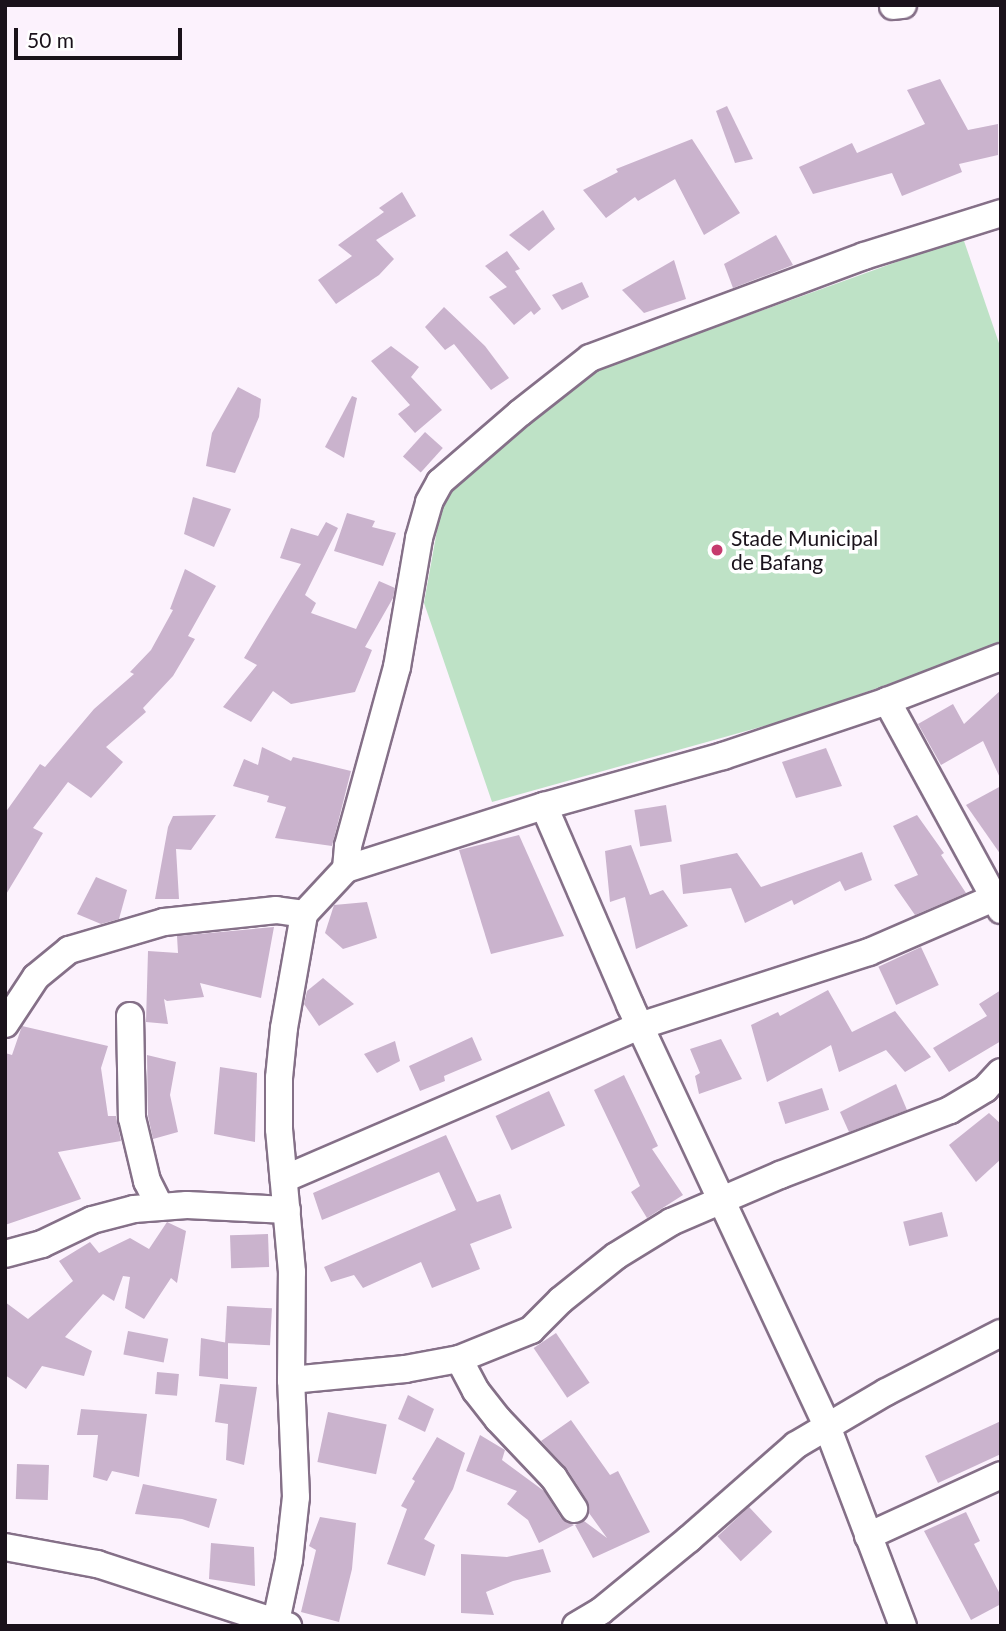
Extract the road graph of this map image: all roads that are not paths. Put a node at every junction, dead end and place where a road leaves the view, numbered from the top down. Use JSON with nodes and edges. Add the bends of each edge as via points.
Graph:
{"nodes":[{"id":1,"x":1001,"y":213,"type":"edge"},
{"id":2,"x":1001,"y":657,"type":"edge"},
{"id":3,"x":887,"y":701,"type":"junction"},
{"id":4,"x":544,"y":806,"type":"junction"},
{"id":5,"x":346,"y":869,"type":"junction"},
{"id":6,"x":998,"y":901,"type":"edge"},
{"id":7,"x":304,"y":914,"type":"junction"},
{"id":8,"x":130,"y":1016,"type":"dead end"},
{"id":9,"x":5,"y":1024,"type":"edge"},
{"id":10,"x":640,"y":1026,"type":"junction"},
{"id":11,"x":1001,"y":1072,"type":"edge"},
{"id":12,"x":284,"y":1179,"type":"junction"},
{"id":13,"x":721,"y":1202,"type":"junction"},
{"id":14,"x":160,"y":1207,"type":"junction"},
{"id":15,"x":287,"y":1210,"type":"junction"},
{"id":16,"x":5,"y":1254,"type":"edge"},
{"id":17,"x":1001,"y":1333,"type":"edge"},
{"id":18,"x":459,"y":1359,"type":"junction"},
{"id":19,"x":291,"y":1380,"type":"junction"},
{"id":20,"x":827,"y":1426,"type":"junction"},
{"id":21,"x":1001,"y":1475,"type":"edge"},
{"id":22,"x":574,"y":1509,"type":"dead end"},
{"id":23,"x":868,"y":1536,"type":"junction"},
{"id":24,"x":5,"y":1547,"type":"edge"},
{"id":25,"x":280,"y":1624,"type":"edge"},
{"id":26,"x":576,"y":1626,"type":"edge"},
{"id":27,"x":903,"y":1626,"type":"edge"}],
"edges":[{"from":1,"to":5,"type":"street","via":[[864,256],[590,358],[440,482],[419,538],[397,667],[348,846]]},
{"from":2,"to":3,"type":"street"},
{"from":3,"to":4,"type":"street","via":[[723,756]]},
{"from":3,"to":6,"type":"street"},
{"from":4,"to":5,"type":"street"},
{"from":4,"to":10,"type":"street"},
{"from":5,"to":7,"type":"street"},
{"from":6,"to":10,"type":"street","via":[[869,952]]},
{"from":7,"to":9,"type":"street","via":[[276,910],[164,922],[69,950],[36,977]]},
{"from":7,"to":12,"type":"street","via":[[279,1078]]},
{"from":8,"to":14,"type":"street","via":[[132,1118],[147,1181]]},
{"from":10,"to":12,"type":"street"},
{"from":10,"to":13,"type":"street"},
{"from":11,"to":13,"type":"street","via":[[985,1089],[950,1110]]},
{"from":12,"to":15,"type":"street"},
{"from":13,"to":18,"type":"street","via":[[671,1222],[616,1256],[531,1330]]},
{"from":13,"to":20,"type":"street"},
{"from":14,"to":15,"type":"street"},
{"from":14,"to":16,"type":"street","via":[[92,1220],[42,1244]]},
{"from":15,"to":19,"type":"street","via":[[292,1272]]},
{"from":17,"to":20,"type":"street"},
{"from":18,"to":19,"type":"street"},
{"from":18,"to":22,"type":"street","via":[[476,1391],[554,1478]]},
{"from":19,"to":25,"type":"street","via":[[296,1497]]},
{"from":20,"to":23,"type":"street"},
{"from":20,"to":26,"type":"street","via":[[796,1445],[680,1547]]},
{"from":21,"to":23,"type":"street"},
{"from":23,"to":27,"type":"street"},
{"from":24,"to":25,"type":"street","via":[[97,1564]]}]}
